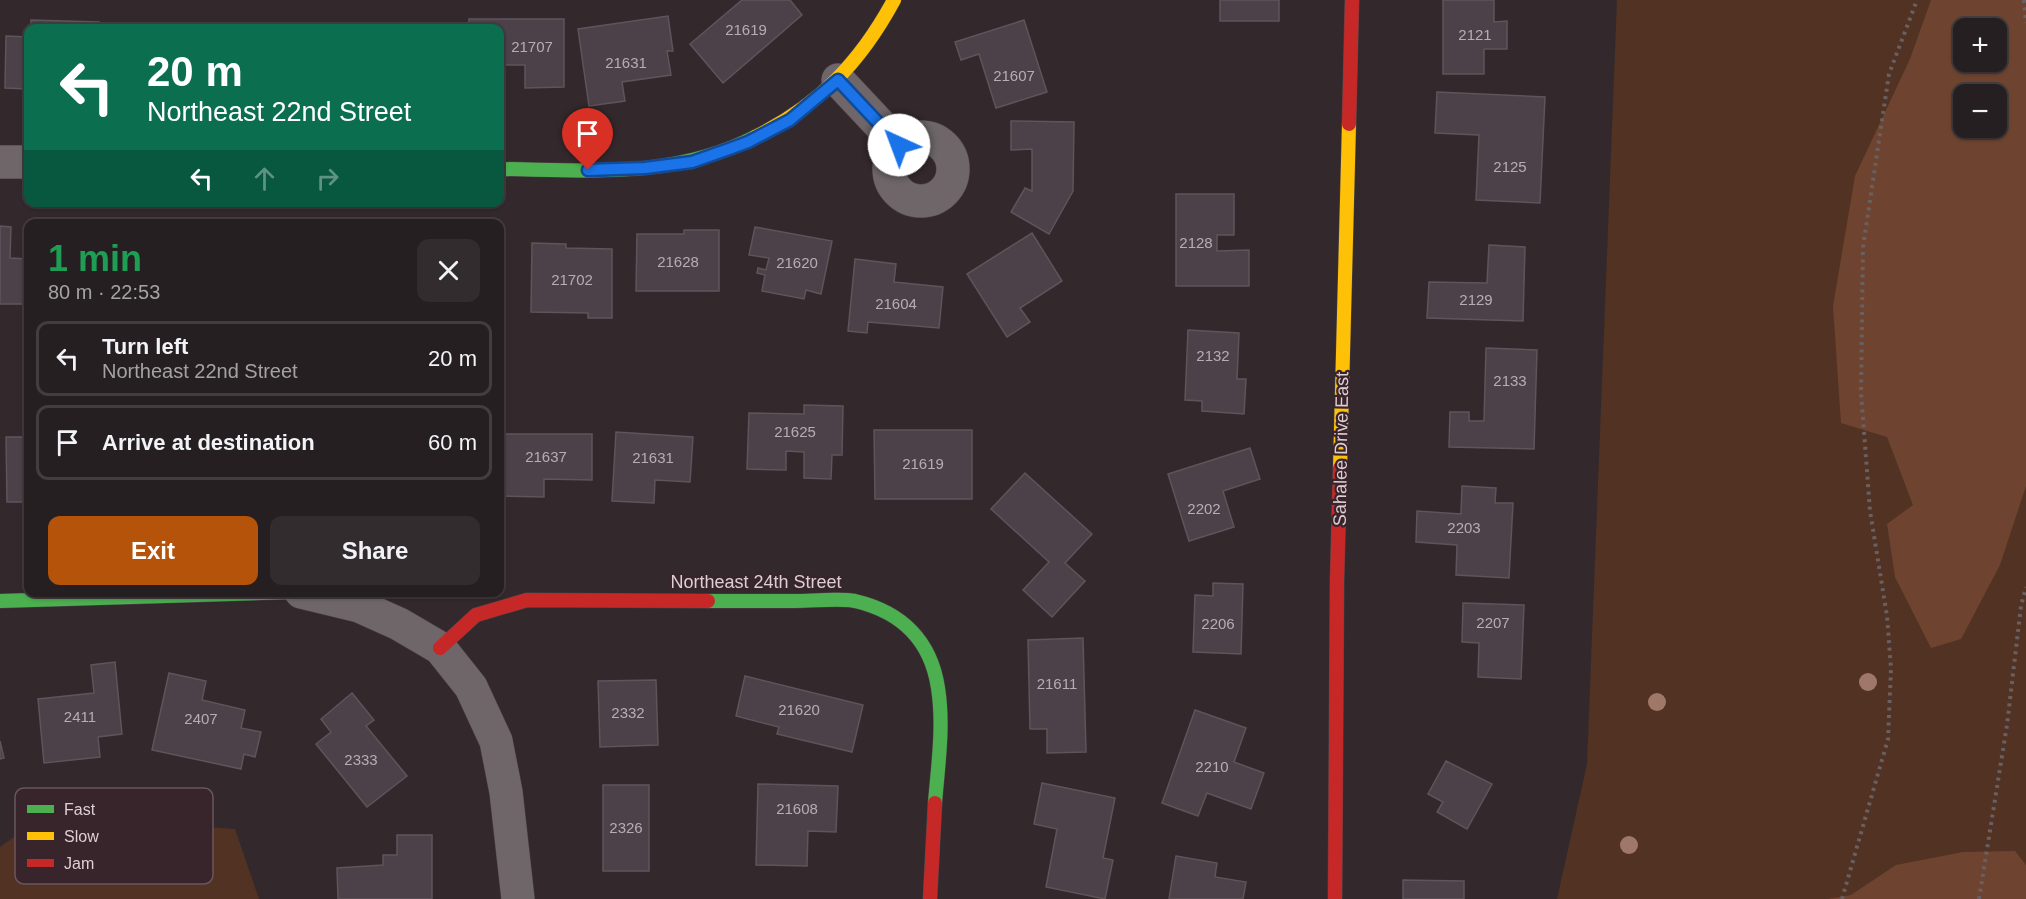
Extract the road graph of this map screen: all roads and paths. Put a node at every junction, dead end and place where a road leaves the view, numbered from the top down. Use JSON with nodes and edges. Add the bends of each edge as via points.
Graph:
{"nodes":[{"id":1,"x":894,"y":0,"type":"edge"},
{"id":2,"x":1352,"y":0,"type":"edge"},
{"id":3,"x":1917,"y":0,"type":"edge"},
{"id":4,"x":2024,"y":0,"type":"edge"},
{"id":5,"x":2026,"y":23,"type":"edge"},
{"id":6,"x":838,"y":80,"type":"junction"},
{"id":7,"x":899,"y":145,"type":"dead end"},
{"id":8,"x":0,"y":162,"type":"edge"},
{"id":9,"x":24,"y":162,"type":"edge"},
{"id":10,"x":504,"y":169,"type":"edge"},
{"id":11,"x":2026,"y":587,"type":"edge"},
{"id":12,"x":131,"y":597,"type":"edge"},
{"id":13,"x":322,"y":597,"type":"edge"},
{"id":14,"x":0,"y":601,"type":"edge"},
{"id":15,"x":440,"y":648,"type":"junction"},
{"id":16,"x":518,"y":899,"type":"edge"},
{"id":17,"x":930,"y":899,"type":"edge"},
{"id":18,"x":1335,"y":899,"type":"edge"},
{"id":19,"x":1842,"y":899,"type":"edge"},
{"id":20,"x":1979,"y":899,"type":"edge"}],
"edges":[{"from":1,"to":6,"type":"street","via":[[868,45]]},
{"from":2,"to":18,"type":"street","name":"Sahalee Drive East","via":[[1337,581]]},
{"from":3,"to":19,"type":"path","via":[[1889,74],[1863,247],[1861,392],[1870,511],[1891,669],[1888,739]]},
{"from":4,"to":5,"type":"path"},
{"from":6,"to":7,"type":"street"},
{"from":6,"to":10,"type":"street","via":[[790,120],[748,142],[692,162],[645,168]]},
{"from":8,"to":9,"type":"street"},
{"from":11,"to":20,"type":"path"},
{"from":12,"to":14,"type":"street"},
{"from":13,"to":15,"type":"street","via":[[359,606]]},
{"from":15,"to":16,"type":"street","via":[[471,687],[496,741]]},
{"from":15,"to":17,"type":"street","name":"Northeast 24th Street","via":[[476,615],[527,600],[854,600],[885,612],[914,632],[931,661],[937,686],[940,722]]}]}
